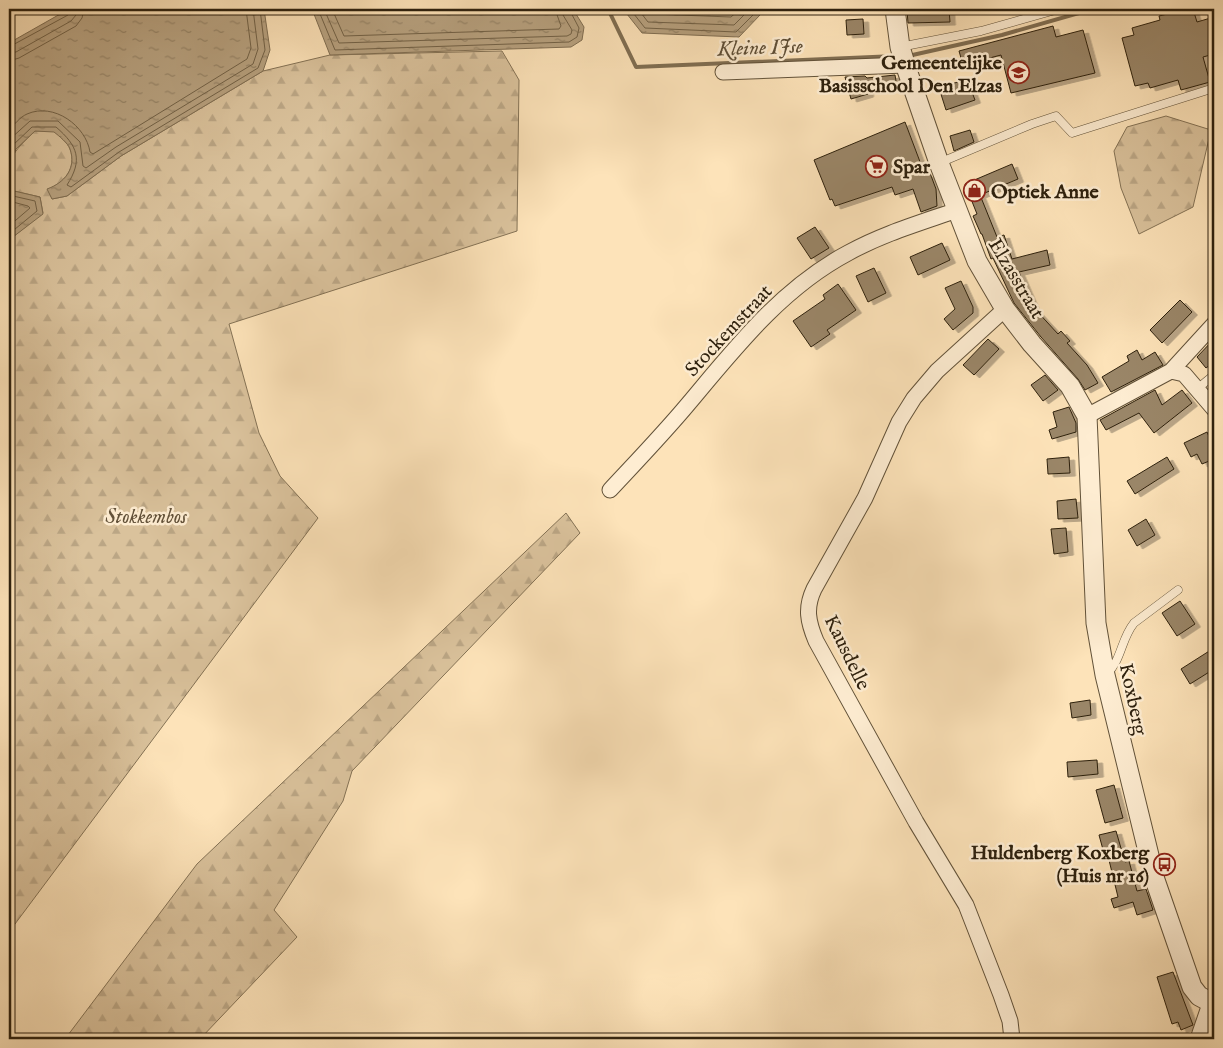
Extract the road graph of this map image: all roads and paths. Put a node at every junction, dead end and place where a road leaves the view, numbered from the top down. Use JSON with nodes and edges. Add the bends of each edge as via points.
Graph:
{"nodes":[{"id":1,"x":895,"y":9,"type":"edge"},
{"id":2,"x":1059,"y":9,"type":"edge"},
{"id":3,"x":903,"y":56,"type":"junction"},
{"id":4,"x":723,"y":72,"type":"dead end"},
{"id":5,"x":1214,"y":88,"type":"edge"},
{"id":6,"x":939,"y":163,"type":"junction"},
{"id":7,"x":957,"y":210,"type":"junction"},
{"id":8,"x":1005,"y":309,"type":"junction"},
{"id":9,"x":1214,"y":324,"type":"edge"},
{"id":10,"x":1171,"y":371,"type":"junction"},
{"id":11,"x":1214,"y":376,"type":"edge"},
{"id":12,"x":1070,"y":386,"type":"joint"},
{"id":13,"x":1197,"y":388,"type":"junction"},
{"id":14,"x":1214,"y":409,"type":"edge"},
{"id":15,"x":1087,"y":416,"type":"junction"},
{"id":16,"x":610,"y":490,"type":"dead end"},
{"id":17,"x":1178,"y":590,"type":"dead end"},
{"id":18,"x":1105,"y":675,"type":"junction"},
{"id":19,"x":1212,"y":1004,"type":"edge"},
{"id":20,"x":1012,"y":1039,"type":"edge"},
{"id":21,"x":1198,"y":1039,"type":"edge"}],
"edges":[{"from":1,"to":3,"type":"street","name":"Elzasstraat"},
{"from":2,"to":3,"type":"lane"},
{"from":3,"to":4,"type":"street"},
{"from":3,"to":6,"type":"street","name":"Elzasstraat"},
{"from":5,"to":6,"type":"lane","via":[[1072,133],[1056,116]]},
{"from":6,"to":7,"type":"street","name":"Elzasstraat"},
{"from":7,"to":8,"type":"street","name":"Elzasstraat","via":[[977,261]]},
{"from":7,"to":16,"type":"street","name":"Stockemstraat","via":[[875,239],[823,268],[750,331]]},
{"from":8,"to":12,"type":"street","name":"Elzasstraat"},
{"from":8,"to":20,"type":"street","name":"Kausdelle","via":[[937,371],[914,398],[899,422],[865,498],[814,589],[808,616],[816,641],[966,905],[1010,1021]]},
{"from":9,"to":10,"type":"street"},
{"from":10,"to":13,"type":"street","via":[[1184,374]]},
{"from":10,"to":15,"type":"street"},
{"from":11,"to":13,"type":"lane"},
{"from":12,"to":15,"type":"street","name":"Koxberg"},
{"from":13,"to":14,"type":"street"},
{"from":15,"to":18,"type":"street","name":"Koxberg","via":[[1096,623]]},
{"from":17,"to":18,"type":"lane","via":[[1134,623],[1128,630],[1114,667]]},
{"from":18,"to":19,"type":"street","name":"Koxberg","via":[[1137,815],[1164,911],[1192,987]]},
{"from":19,"to":21,"type":"street"}]}
